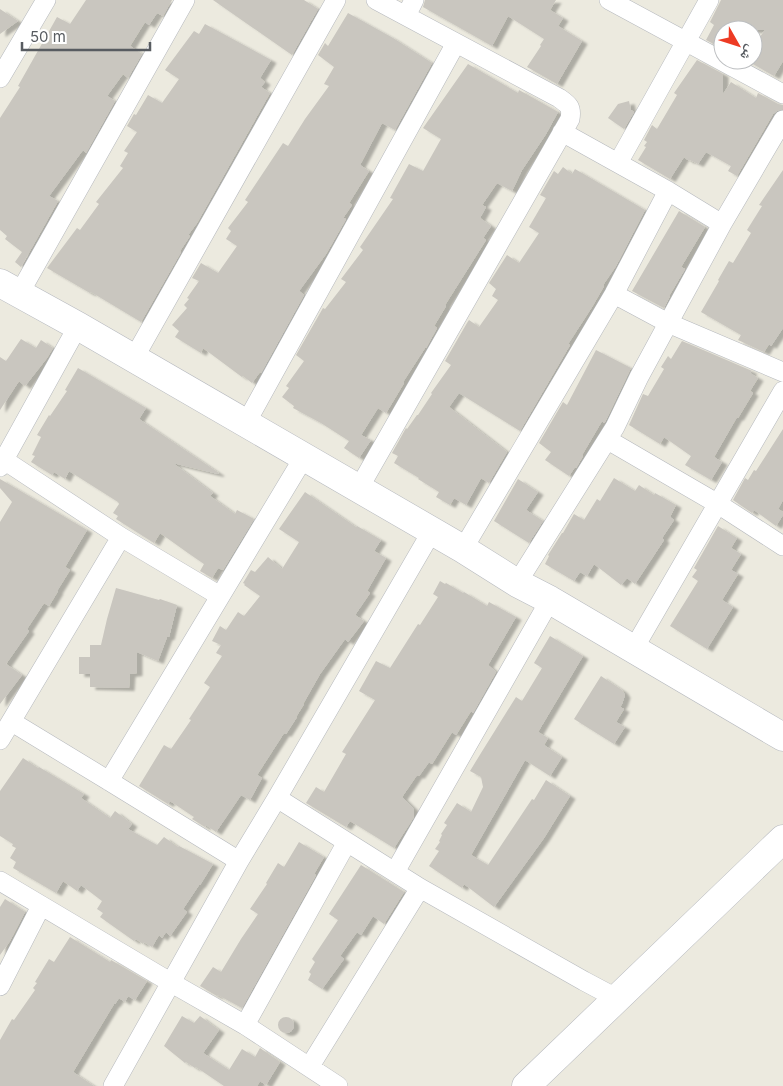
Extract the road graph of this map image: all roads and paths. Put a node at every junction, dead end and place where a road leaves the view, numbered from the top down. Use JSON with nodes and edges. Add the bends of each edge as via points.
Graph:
{"nodes":[{"id":1,"x":46,"y":0,"type":"edge"},
{"id":2,"x":185,"y":0,"type":"edge"},
{"id":3,"x":376,"y":0,"type":"edge"},
{"id":4,"x":609,"y":0,"type":"edge"},
{"id":5,"x":709,"y":0,"type":"edge"},
{"id":6,"x":330,"y":2,"type":"edge"},
{"id":7,"x":410,"y":8,"type":"edge"},
{"id":8,"x":456,"y":42,"type":"junction"},
{"id":9,"x":686,"y":42,"type":"junction"},
{"id":10,"x":0,"y":78,"type":"edge"},
{"id":11,"x":783,"y":94,"type":"edge"},
{"id":12,"x":783,"y":120,"type":"edge"},
{"id":13,"x":562,"y":132,"type":"junction"},
{"id":14,"x":778,"y":140,"type":"edge"},
{"id":15,"x":618,"y":163,"type":"junction"},
{"id":16,"x":668,"y":191,"type":"junction"},
{"id":17,"x":722,"y":224,"type":"junction"},
{"id":18,"x":10,"y":288,"type":"edge"},
{"id":19,"x":614,"y":294,"type":"junction"},
{"id":20,"x":668,"y":323,"type":"junction"},
{"id":21,"x":78,"y":326,"type":"junction"},
{"id":22,"x":134,"y":358,"type":"junction"},
{"id":23,"x":783,"y":372,"type":"edge"},
{"id":24,"x":783,"y":391,"type":"edge"},
{"id":25,"x":246,"y":423,"type":"junction"},
{"id":26,"x":608,"y":440,"type":"junction"},
{"id":27,"x":304,"y":458,"type":"junction"},
{"id":28,"x":2,"y":464,"type":"edge"},
{"id":29,"x":358,"y":488,"type":"junction"},
{"id":30,"x":718,"y":504,"type":"junction"},
{"id":31,"x":432,"y":531,"type":"junction"},
{"id":32,"x":121,"y":537,"type":"junction"},
{"id":33,"x":783,"y":546,"type":"edge"},
{"id":34,"x":463,"y":549,"type":"junction"},
{"id":35,"x":517,"y":583,"type":"junction"},
{"id":36,"x":220,"y":596,"type":"junction"},
{"id":37,"x":550,"y":600,"type":"junction"},
{"id":38,"x":633,"y":650,"type":"junction"},
{"id":39,"x":12,"y":722,"type":"junction"},
{"id":40,"x":783,"y":737,"type":"edge"},
{"id":41,"x":0,"y":740,"type":"edge"},
{"id":42,"x":110,"y":780,"type":"junction"},
{"id":43,"x":277,"y":798,"type":"junction"},
{"id":44,"x":783,"y":839,"type":"edge"},
{"id":45,"x":348,"y":842,"type":"junction"},
{"id":46,"x":239,"y":861,"type":"junction"},
{"id":47,"x":395,"y":872,"type":"junction"},
{"id":48,"x":0,"y":881,"type":"edge"},
{"id":49,"x":420,"y":888,"type":"junction"},
{"id":50,"x":41,"y":906,"type":"junction"},
{"id":51,"x":170,"y":982,"type":"junction"},
{"id":52,"x":0,"y":986,"type":"edge"},
{"id":53,"x":616,"y":998,"type":"junction"},
{"id":54,"x":246,"y":1025,"type":"junction"},
{"id":55,"x":310,"y":1066,"type":"junction"},
{"id":56,"x":113,"y":1086,"type":"edge"},
{"id":57,"x":338,"y":1086,"type":"edge"},
{"id":58,"x":526,"y":1086,"type":"edge"}],
"edges":[{"from":1,"to":10,"type":"street"},
{"from":2,"to":18,"type":"street"},
{"from":3,"to":7,"type":"street"},
{"from":4,"to":9,"type":"street"},
{"from":5,"to":9,"type":"street"},
{"from":6,"to":22,"type":"street"},
{"from":7,"to":8,"type":"street"},
{"from":8,"to":13,"type":"street","via":[[568,105],[570,119]]},
{"from":8,"to":25,"type":"street"},
{"from":9,"to":11,"type":"street"},
{"from":9,"to":15,"type":"street"},
{"from":12,"to":14,"type":"street"},
{"from":13,"to":15,"type":"street"},
{"from":13,"to":29,"type":"street"},
{"from":14,"to":17,"type":"street"},
{"from":15,"to":16,"type":"street"},
{"from":16,"to":17,"type":"street"},
{"from":16,"to":19,"type":"street"},
{"from":17,"to":20,"type":"street"},
{"from":18,"to":21,"type":"street"},
{"from":19,"to":20,"type":"street"},
{"from":19,"to":34,"type":"street"},
{"from":20,"to":23,"type":"street"},
{"from":20,"to":26,"type":"street"},
{"from":21,"to":22,"type":"street"},
{"from":21,"to":28,"type":"street"},
{"from":22,"to":25,"type":"street"},
{"from":24,"to":30,"type":"street"},
{"from":25,"to":27,"type":"street"},
{"from":26,"to":30,"type":"street"},
{"from":26,"to":35,"type":"street"},
{"from":27,"to":29,"type":"street"},
{"from":27,"to":36,"type":"street"},
{"from":28,"to":32,"type":"street"},
{"from":29,"to":31,"type":"street"},
{"from":30,"to":33,"type":"street"},
{"from":30,"to":38,"type":"street"},
{"from":31,"to":34,"type":"street"},
{"from":31,"to":43,"type":"street"},
{"from":32,"to":36,"type":"street"},
{"from":32,"to":39,"type":"street"},
{"from":34,"to":35,"type":"street"},
{"from":35,"to":37,"type":"street"},
{"from":36,"to":42,"type":"street"},
{"from":37,"to":38,"type":"street"},
{"from":37,"to":47,"type":"street"},
{"from":38,"to":40,"type":"street"},
{"from":39,"to":41,"type":"street"},
{"from":39,"to":42,"type":"street"},
{"from":42,"to":46,"type":"street"},
{"from":43,"to":45,"type":"street"},
{"from":43,"to":46,"type":"street"},
{"from":44,"to":53,"type":"street"},
{"from":45,"to":47,"type":"street"},
{"from":45,"to":54,"type":"street"},
{"from":46,"to":51,"type":"street"},
{"from":47,"to":49,"type":"street"},
{"from":48,"to":50,"type":"street"},
{"from":49,"to":53,"type":"street"},
{"from":49,"to":55,"type":"street"},
{"from":50,"to":51,"type":"street"},
{"from":50,"to":52,"type":"street"},
{"from":51,"to":54,"type":"street"},
{"from":51,"to":56,"type":"street"},
{"from":53,"to":58,"type":"street"},
{"from":54,"to":55,"type":"street"},
{"from":55,"to":57,"type":"street"}]}
